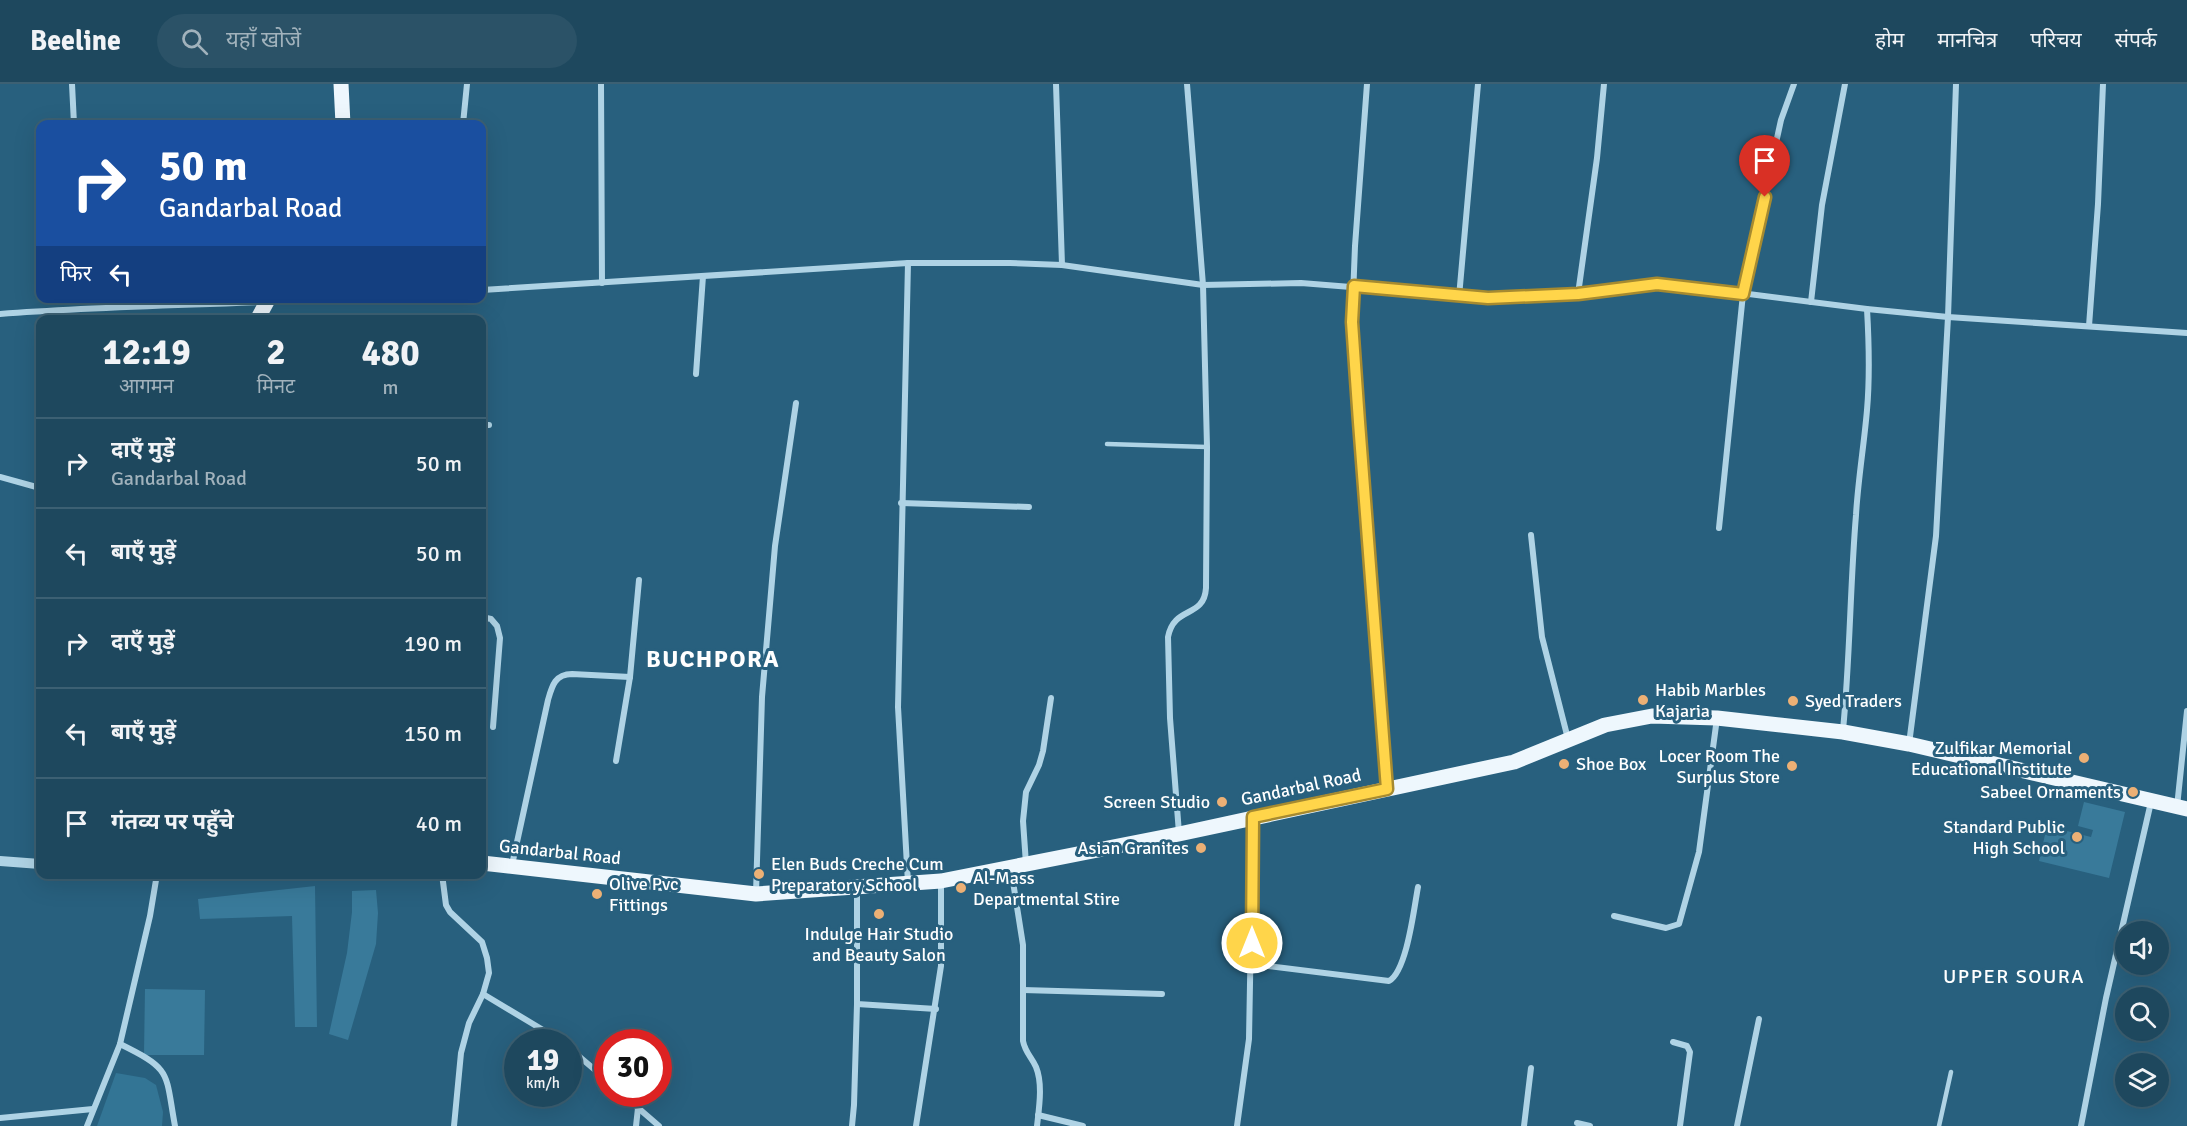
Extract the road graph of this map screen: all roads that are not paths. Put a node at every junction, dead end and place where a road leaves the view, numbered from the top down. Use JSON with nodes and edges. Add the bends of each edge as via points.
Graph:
{"nodes":[{"id":1,"x":72,"y":84,"type":"edge"},
{"id":2,"x":342,"y":84,"type":"edge"},
{"id":3,"x":467,"y":84,"type":"edge"},
{"id":4,"x":601,"y":84,"type":"edge"},
{"id":5,"x":1056,"y":84,"type":"edge"},
{"id":6,"x":1186,"y":84,"type":"edge"},
{"id":7,"x":1367,"y":84,"type":"edge"},
{"id":8,"x":1478,"y":84,"type":"edge"},
{"id":9,"x":1604,"y":84,"type":"edge"},
{"id":10,"x":1794,"y":84,"type":"edge"},
{"id":11,"x":1845,"y":84,"type":"edge"},
{"id":12,"x":1956,"y":84,"type":"edge"},
{"id":13,"x":2103,"y":84,"type":"edge"},
{"id":14,"x":74,"y":120,"type":"edge"},
{"id":15,"x":343,"y":120,"type":"edge"},
{"id":16,"x":463,"y":120,"type":"edge"},
{"id":17,"x":908,"y":263,"type":"junction"},
{"id":18,"x":1062,"y":265,"type":"junction"},
{"id":19,"x":703,"y":276,"type":"junction"},
{"id":20,"x":602,"y":284,"type":"junction"},
{"id":21,"x":1203,"y":285,"type":"junction"},
{"id":22,"x":1354,"y":286,"type":"junction"},
{"id":23,"x":486,"y":290,"type":"edge"},
{"id":24,"x":1578,"y":294,"type":"junction"},
{"id":25,"x":1743,"y":294,"type":"junction"},
{"id":26,"x":1459,"y":297,"type":"junction"},
{"id":27,"x":1811,"y":302,"type":"junction"},
{"id":28,"x":86,"y":303,"type":"edge"},
{"id":29,"x":207,"y":303,"type":"edge"},
{"id":30,"x":86,"y":307,"type":"junction"},
{"id":31,"x":1867,"y":309,"type":"junction"},
{"id":32,"x":0,"y":314,"type":"edge"},
{"id":33,"x":1948,"y":317,"type":"junction"},
{"id":34,"x":2089,"y":326,"type":"junction"},
{"id":35,"x":2187,"y":333,"type":"edge"},
{"id":36,"x":696,"y":374,"type":"dead end"},
{"id":37,"x":796,"y":403,"type":"dead end"},
{"id":38,"x":486,"y":425,"type":"edge"},
{"id":39,"x":489,"y":425,"type":"dead end"},
{"id":40,"x":1107,"y":444,"type":"dead end"},
{"id":41,"x":1206,"y":447,"type":"junction"},
{"id":42,"x":0,"y":477,"type":"edge"},
{"id":43,"x":36,"y":487,"type":"edge"},
{"id":44,"x":902,"y":503,"type":"junction"},
{"id":45,"x":1029,"y":507,"type":"dead end"},
{"id":46,"x":1719,"y":528,"type":"dead end"},
{"id":47,"x":1531,"y":536,"type":"dead end"},
{"id":48,"x":639,"y":580,"type":"dead end"},
{"id":49,"x":486,"y":618,"type":"edge"},
{"id":50,"x":630,"y":677,"type":"junction"},
{"id":51,"x":1051,"y":698,"type":"dead end"},
{"id":52,"x":2187,"y":711,"type":"edge"},
{"id":53,"x":1717,"y":718,"type":"junction"},
{"id":54,"x":493,"y":728,"type":"dead end"},
{"id":55,"x":1843,"y":732,"type":"junction"},
{"id":56,"x":1568,"y":740,"type":"junction"},
{"id":57,"x":1909,"y":744,"type":"junction"},
{"id":58,"x":616,"y":761,"type":"dead end"},
{"id":59,"x":1387,"y":789,"type":"junction"},
{"id":60,"x":2151,"y":802,"type":"junction"},
{"id":61,"x":2182,"y":808,"type":"edge"},
{"id":62,"x":1253,"y":817,"type":"junction"},
{"id":63,"x":1179,"y":834,"type":"junction"},
{"id":64,"x":0,"y":861,"type":"edge"},
{"id":65,"x":486,"y":862,"type":"edge"},
{"id":66,"x":36,"y":864,"type":"edge"},
{"id":67,"x":512,"y":865,"type":"junction"},
{"id":68,"x":1018,"y":866,"type":"junction"},
{"id":69,"x":156,"y":879,"type":"edge"},
{"id":70,"x":443,"y":879,"type":"edge"},
{"id":71,"x":941,"y":881,"type":"junction"},
{"id":72,"x":908,"y":883,"type":"junction"},
{"id":73,"x":857,"y":887,"type":"junction"},
{"id":74,"x":1418,"y":887,"type":"dead end"},
{"id":75,"x":756,"y":894,"type":"junction"},
{"id":76,"x":1614,"y":916,"type":"dead end"},
{"id":77,"x":1252,"y":964,"type":"junction"},
{"id":78,"x":1023,"y":990,"type":"junction"},
{"id":79,"x":483,"y":994,"type":"junction"},
{"id":80,"x":1162,"y":994,"type":"dead end"},
{"id":81,"x":857,"y":1004,"type":"junction"},
{"id":82,"x":936,"y":1009,"type":"junction"},
{"id":83,"x":1759,"y":1019,"type":"dead end"},
{"id":84,"x":541,"y":1029,"type":"edge"},
{"id":85,"x":1673,"y":1042,"type":"dead end"},
{"id":86,"x":120,"y":1044,"type":"junction"},
{"id":87,"x":582,"y":1059,"type":"edge"},
{"id":88,"x":1531,"y":1068,"type":"dead end"},
{"id":89,"x":594,"y":1069,"type":"edge"},
{"id":90,"x":1951,"y":1072,"type":"dead end"},
{"id":91,"x":638,"y":1107,"type":"joint"},
{"id":92,"x":93,"y":1109,"type":"junction"},
{"id":93,"x":1038,"y":1115,"type":"junction"},
{"id":94,"x":0,"y":1118,"type":"edge"},
{"id":95,"x":1577,"y":1123,"type":"dead end"},
{"id":96,"x":87,"y":1126,"type":"edge"},
{"id":97,"x":175,"y":1126,"type":"edge"},
{"id":98,"x":454,"y":1126,"type":"edge"},
{"id":99,"x":636,"y":1126,"type":"edge"},
{"id":100,"x":659,"y":1126,"type":"edge"},
{"id":101,"x":852,"y":1126,"type":"edge"},
{"id":102,"x":916,"y":1126,"type":"edge"},
{"id":103,"x":1037,"y":1126,"type":"edge"},
{"id":104,"x":1083,"y":1126,"type":"edge"},
{"id":105,"x":1237,"y":1126,"type":"edge"},
{"id":106,"x":1524,"y":1126,"type":"edge"},
{"id":107,"x":1590,"y":1126,"type":"edge"},
{"id":108,"x":1680,"y":1126,"type":"edge"},
{"id":109,"x":1737,"y":1126,"type":"edge"},
{"id":110,"x":1939,"y":1126,"type":"edge"},
{"id":111,"x":2081,"y":1126,"type":"edge"}],
"edges":[{"from":1,"to":14,"type":"street"},
{"from":2,"to":15,"type":"main road"},
{"from":3,"to":16,"type":"street"},
{"from":4,"to":20,"type":"street"},
{"from":5,"to":18,"type":"street"},
{"from":6,"to":21,"type":"street"},
{"from":7,"to":22,"type":"street"},
{"from":8,"to":26,"type":"street"},
{"from":9,"to":24,"type":"street"},
{"from":10,"to":25,"type":"street","via":[[1781,120]]},
{"from":11,"to":27,"type":"street","via":[[1822,205]]},
{"from":12,"to":33,"type":"street"},
{"from":13,"to":34,"type":"street"},
{"from":17,"to":18,"type":"street"},
{"from":17,"to":19,"type":"street"},
{"from":17,"to":44,"type":"street"},
{"from":18,"to":21,"type":"street"},
{"from":19,"to":20,"type":"street"},
{"from":19,"to":36,"type":"street"},
{"from":20,"to":23,"type":"street"},
{"from":21,"to":22,"type":"street","via":[[1265,282]]},
{"from":21,"to":41,"type":"street"},
{"from":22,"to":26,"type":"street"},
{"from":22,"to":59,"type":"street","via":[[1352,322],[1359,431]]},
{"from":24,"to":25,"type":"street","via":[[1657,284]]},
{"from":24,"to":26,"type":"street"},
{"from":25,"to":27,"type":"street"},
{"from":25,"to":46,"type":"street"},
{"from":27,"to":31,"type":"street"},
{"from":28,"to":30,"type":"street"},
{"from":29,"to":30,"type":"street"},
{"from":30,"to":32,"type":"street"},
{"from":31,"to":33,"type":"street"},
{"from":31,"to":55,"type":"street","via":[[1868,410],[1850,586]]},
{"from":33,"to":34,"type":"street"},
{"from":33,"to":57,"type":"street","via":[[1936,536]]},
{"from":34,"to":35,"type":"street"},
{"from":37,"to":75,"type":"street","via":[[775,546],[762,697]]},
{"from":38,"to":39,"type":"street"},
{"from":40,"to":41,"type":"lane"},
{"from":41,"to":63,"type":"street","via":[[1206,598],[1201,606],[1175,619],[1168,637]]},
{"from":42,"to":43,"type":"street"},
{"from":44,"to":45,"type":"street"},
{"from":44,"to":72,"type":"street","via":[[898,707]]},
{"from":47,"to":56,"type":"street","via":[[1542,637]]},
{"from":48,"to":50,"type":"street"},
{"from":49,"to":54,"type":"street","via":[[497,626],[500,638]]},
{"from":50,"to":58,"type":"street"},
{"from":50,"to":67,"type":"street","via":[[564,674],[557,679],[548,700]]},
{"from":51,"to":68,"type":"street","via":[[1043,751],[1026,792]]},
{"from":52,"to":61,"type":"street"},
{"from":53,"to":55,"type":"main road","name":"Gandarbal Road"},
{"from":53,"to":56,"type":"main road","name":"Gandarbal Road","via":[[1652,716],[1605,725]]},
{"from":53,"to":76,"type":"street","via":[[1700,852],[1679,924],[1666,928]]},
{"from":55,"to":57,"type":"main road","name":"Gandarbal Road"},
{"from":56,"to":59,"type":"main road","name":"Gandarbal Road","via":[[1514,762]]},
{"from":57,"to":60,"type":"main road","name":"Gandarbal Road"},
{"from":59,"to":62,"type":"main road","name":"Gandarbal Road"},
{"from":60,"to":61,"type":"main road","name":"Gandarbal Road"},
{"from":60,"to":111,"type":"street"},
{"from":62,"to":63,"type":"main road","name":"Gandarbal Road"},
{"from":62,"to":77,"type":"street"},
{"from":63,"to":68,"type":"main road","name":"Gandarbal Road"},
{"from":64,"to":66,"type":"street"},
{"from":65,"to":67,"type":"main road","name":"Gandarbal Road"},
{"from":67,"to":75,"type":"main road","name":"Gandarbal Road"},
{"from":68,"to":71,"type":"main road","name":"Gandarbal Road"},
{"from":68,"to":78,"type":"street"},
{"from":69,"to":86,"type":"street"},
{"from":70,"to":79,"type":"street","via":[[450,912],[482,942],[488,958],[489,973]]},
{"from":71,"to":72,"type":"main road","name":"Gandarbal Road"},
{"from":71,"to":82,"type":"street","via":[[942,966]]},
{"from":72,"to":73,"type":"main road","name":"Gandarbal Road"},
{"from":73,"to":75,"type":"main road","name":"Gandarbal Road"},
{"from":73,"to":81,"type":"street"},
{"from":74,"to":77,"type":"street","via":[[1404,954],[1398,973],[1389,981]]},
{"from":77,"to":105,"type":"street","via":[[1249,1039]]},
{"from":78,"to":80,"type":"street"},
{"from":78,"to":93,"type":"street","via":[[1023,1041],[1038,1073]]},
{"from":79,"to":84,"type":"street"},
{"from":79,"to":98,"type":"street","via":[[461,1053]]},
{"from":81,"to":82,"type":"street"},
{"from":81,"to":101,"type":"street"},
{"from":82,"to":102,"type":"street"},
{"from":83,"to":109,"type":"street"},
{"from":85,"to":108,"type":"street","via":[[1687,1046],[1690,1052]]},
{"from":86,"to":92,"type":"street"},
{"from":86,"to":97,"type":"street","via":[[162,1070],[169,1086]]},
{"from":87,"to":89,"type":"street"},
{"from":88,"to":106,"type":"street"},
{"from":90,"to":110,"type":"lane"},
{"from":91,"to":99,"type":"street"},
{"from":91,"to":100,"type":"street"},
{"from":92,"to":94,"type":"street"},
{"from":92,"to":96,"type":"street"},
{"from":93,"to":103,"type":"street"},
{"from":93,"to":104,"type":"street"},
{"from":95,"to":107,"type":"street"}]}
